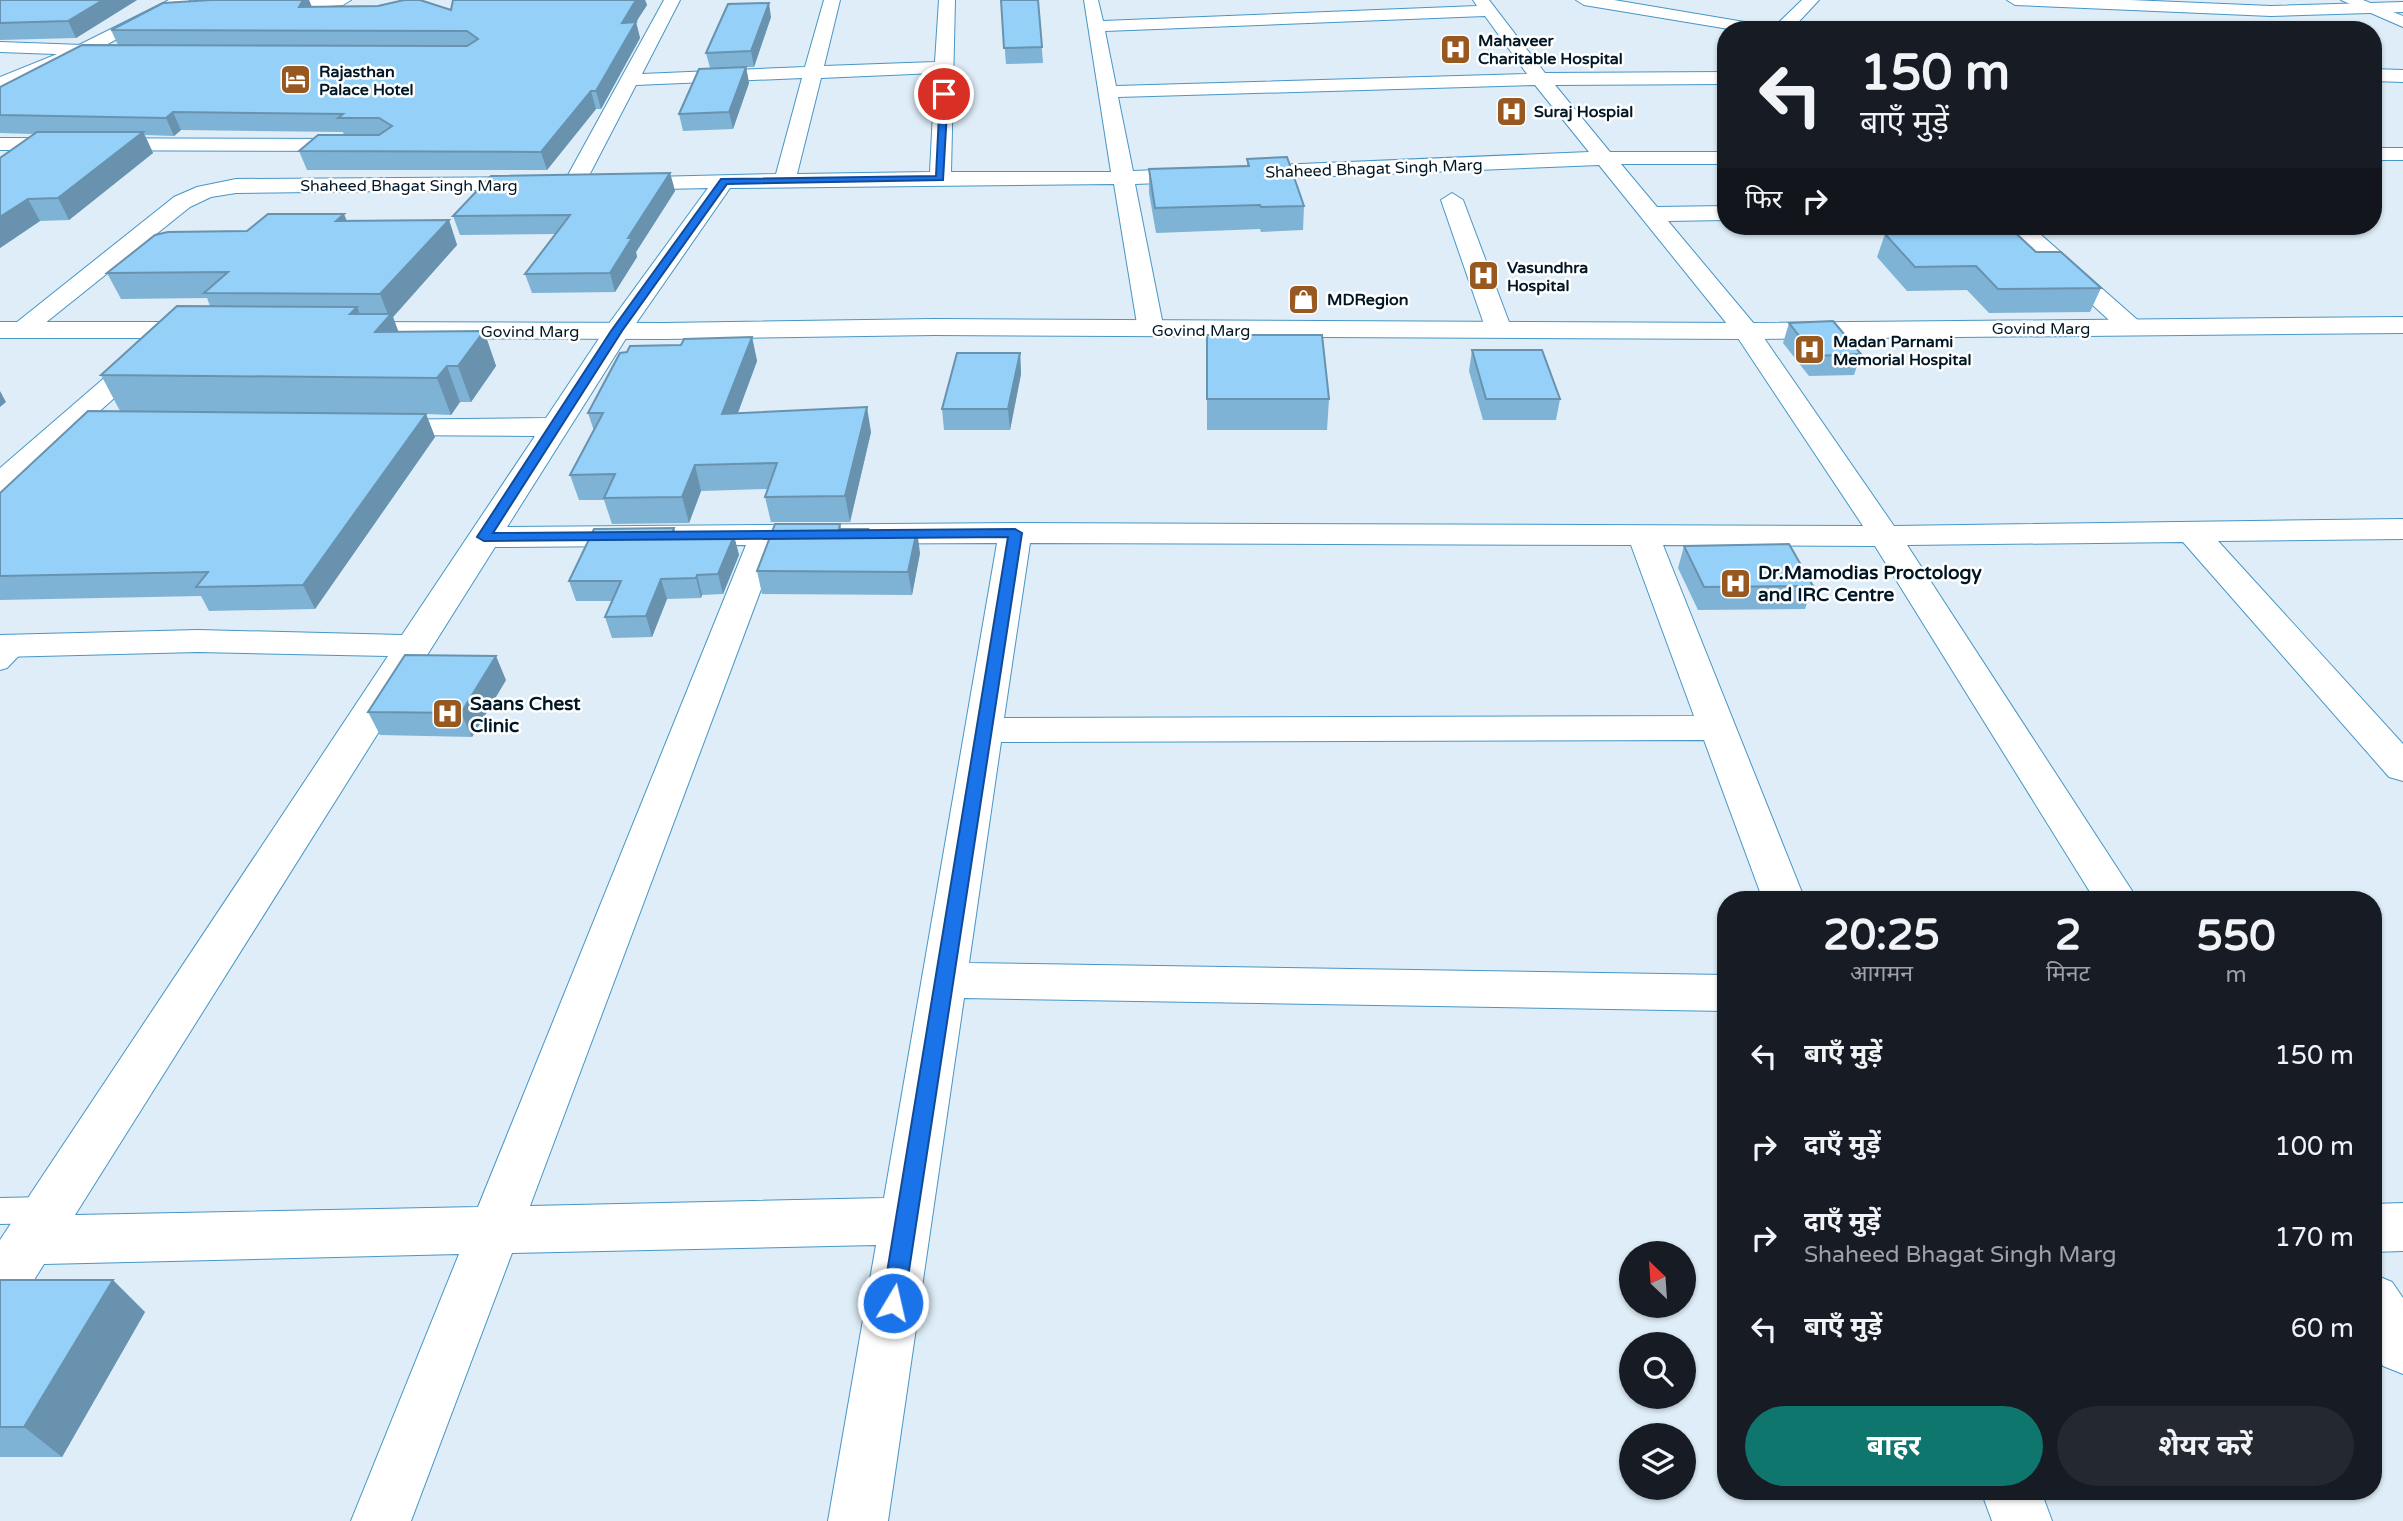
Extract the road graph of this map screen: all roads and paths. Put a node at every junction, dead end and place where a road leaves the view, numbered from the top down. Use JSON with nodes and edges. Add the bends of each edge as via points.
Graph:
{"nodes":[{"id":1,"x":182,"y":0,"type":"edge"},
{"id":2,"x":343,"y":0,"type":"edge"},
{"id":3,"x":672,"y":0,"type":"edge"},
{"id":4,"x":832,"y":0,"type":"edge"},
{"id":5,"x":947,"y":0,"type":"edge"},
{"id":6,"x":1091,"y":0,"type":"edge"},
{"id":7,"x":1584,"y":0,"type":"edge"},
{"id":8,"x":1811,"y":0,"type":"edge"},
{"id":9,"x":2015,"y":0,"type":"edge"},
{"id":10,"x":2349,"y":0,"type":"edge"},
{"id":11,"x":1485,"y":5,"type":"edge"},
{"id":12,"x":241,"y":7,"type":"edge"},
{"id":13,"x":2403,"y":8,"type":"edge"},
{"id":14,"x":200,"y":9,"type":"edge"},
{"id":15,"x":2371,"y":9,"type":"junction"},
{"id":16,"x":160,"y":12,"type":"junction"},
{"id":17,"x":1790,"y":21,"type":"edge"},
{"id":18,"x":1717,"y":22,"type":"edge"},
{"id":19,"x":2403,"y":22,"type":"edge"},
{"id":20,"x":1095,"y":26,"type":"junction"},
{"id":21,"x":0,"y":47,"type":"edge"},
{"id":22,"x":77,"y":52,"type":"junction"},
{"id":23,"x":110,"y":54,"type":"edge"},
{"id":24,"x":945,"y":67,"type":"junction"},
{"id":25,"x":813,"y":72,"type":"junction"},
{"id":26,"x":2382,"y":75,"type":"edge"},
{"id":27,"x":2403,"y":76,"type":"edge"},
{"id":28,"x":1717,"y":78,"type":"edge"},
{"id":29,"x":1540,"y":79,"type":"junction"},
{"id":30,"x":630,"y":80,"type":"junction"},
{"id":31,"x":0,"y":84,"type":"edge"},
{"id":32,"x":1107,"y":92,"type":"junction"},
{"id":33,"x":0,"y":144,"type":"edge"},
{"id":34,"x":372,"y":145,"type":"edge"},
{"id":35,"x":2382,"y":154,"type":"edge"},
{"id":36,"x":2403,"y":154,"type":"edge"},
{"id":37,"x":1606,"y":158,"type":"junction"},
{"id":38,"x":1717,"y":158,"type":"edge"},
{"id":39,"x":940,"y":178,"type":"junction"},
{"id":40,"x":1123,"y":178,"type":"junction"},
{"id":41,"x":785,"y":180,"type":"junction"},
{"id":42,"x":724,"y":181,"type":"junction"},
{"id":43,"x":574,"y":184,"type":"junction"},
{"id":44,"x":1452,"y":200,"type":"dead end"},
{"id":45,"x":1717,"y":214,"type":"edge"},
{"id":46,"x":1652,"y":215,"type":"junction"},
{"id":47,"x":2028,"y":235,"type":"edge"},
{"id":48,"x":2403,"y":325,"type":"edge"},
{"id":49,"x":2132,"y":328,"type":"junction"},
{"id":50,"x":10,"y":330,"type":"edge"},
{"id":51,"x":176,"y":330,"type":"junction"},
{"id":52,"x":231,"y":330,"type":"edge"},
{"id":53,"x":314,"y":330,"type":"edge"},
{"id":54,"x":1151,"y":330,"type":"junction"},
{"id":55,"x":1499,"y":330,"type":"junction"},
{"id":56,"x":617,"y":331,"type":"junction"},
{"id":57,"x":1746,"y":331,"type":"junction"},
{"id":58,"x":70,"y":422,"type":"junction"},
{"id":59,"x":106,"y":423,"type":"edge"},
{"id":60,"x":349,"y":425,"type":"edge"},
{"id":61,"x":555,"y":427,"type":"junction"},
{"id":62,"x":0,"y":484,"type":"edge"},
{"id":63,"x":2403,"y":529,"type":"edge"},
{"id":64,"x":2190,"y":530,"type":"junction"},
{"id":65,"x":1015,"y":533,"type":"junction"},
{"id":66,"x":1643,"y":534,"type":"junction"},
{"id":67,"x":765,"y":536,"type":"junction"},
{"id":68,"x":1885,"y":536,"type":"junction"},
{"id":69,"x":484,"y":537,"type":"junction"},
{"id":70,"x":413,"y":646,"type":"junction"},
{"id":71,"x":6,"y":652,"type":"edge"},
{"id":72,"x":1718,"y":728,"type":"junction"},
{"id":73,"x":984,"y":730,"type":"junction"},
{"id":74,"x":2403,"y":768,"type":"edge"},
{"id":75,"x":1781,"y":891,"type":"edge"},
{"id":76,"x":2111,"y":891,"type":"edge"},
{"id":77,"x":944,"y":979,"type":"junction"},
{"id":78,"x":1717,"y":993,"type":"edge"},
{"id":79,"x":26,"y":1220,"type":"edge"},
{"id":80,"x":906,"y":1221,"type":"junction"},
{"id":81,"x":2403,"y":1227,"type":"edge"},
{"id":82,"x":2382,"y":1228,"type":"edge"},
{"id":83,"x":494,"y":1230,"type":"junction"},
{"id":84,"x":0,"y":1286,"type":"edge"},
{"id":85,"x":2382,"y":1314,"type":"edge"},
{"id":86,"x":2403,"y":1347,"type":"edge"},
{"id":87,"x":2014,"y":1500,"type":"edge"},
{"id":88,"x":380,"y":1521,"type":"edge"},
{"id":89,"x":858,"y":1521,"type":"edge"},
{"id":90,"x":2022,"y":1521,"type":"edge"}],
"edges":[{"from":1,"to":16,"type":"street"},
{"from":2,"to":12,"type":"street"},
{"from":3,"to":30,"type":"street"},
{"from":4,"to":25,"type":"street"},
{"from":5,"to":24,"type":"street"},
{"from":6,"to":20,"type":"street"},
{"from":7,"to":18,"type":"street"},
{"from":8,"to":17,"type":"street"},
{"from":9,"to":15,"type":"street","via":[[2168,9]]},
{"from":10,"to":15,"type":"street"},
{"from":11,"to":20,"type":"street"},
{"from":11,"to":29,"type":"street"},
{"from":13,"to":15,"type":"street"},
{"from":14,"to":16,"type":"street"},
{"from":15,"to":19,"type":"street"},
{"from":16,"to":22,"type":"street"},
{"from":20,"to":32,"type":"street"},
{"from":21,"to":22,"type":"street"},
{"from":22,"to":23,"type":"street"},
{"from":22,"to":31,"type":"street"},
{"from":24,"to":25,"type":"street"},
{"from":24,"to":39,"type":"street"},
{"from":25,"to":30,"type":"street"},
{"from":25,"to":41,"type":"street"},
{"from":26,"to":27,"type":"street"},
{"from":28,"to":29,"type":"street"},
{"from":29,"to":32,"type":"street"},
{"from":29,"to":37,"type":"street"},
{"from":30,"to":43,"type":"street"},
{"from":32,"to":40,"type":"street"},
{"from":33,"to":34,"type":"street"},
{"from":35,"to":36,"type":"street"},
{"from":37,"to":38,"type":"street","name":"Shaheed Bhagat Singh Marg"},
{"from":37,"to":40,"type":"street","name":"Shaheed Bhagat Singh Marg"},
{"from":37,"to":46,"type":"street"},
{"from":39,"to":40,"type":"street","name":"Shaheed Bhagat Singh Marg"},
{"from":39,"to":41,"type":"street","name":"Shaheed Bhagat Singh Marg"},
{"from":40,"to":54,"type":"street"},
{"from":41,"to":42,"type":"street","name":"Shaheed Bhagat Singh Marg"},
{"from":42,"to":43,"type":"street","name":"Shaheed Bhagat Singh Marg"},
{"from":42,"to":56,"type":"street"},
{"from":43,"to":50,"type":"street","name":"Shaheed Bhagat Singh Marg","via":[[236,186],[205,192],[181,202]]},
{"from":44,"to":55,"type":"street"},
{"from":45,"to":46,"type":"street"},
{"from":46,"to":57,"type":"street"},
{"from":47,"to":49,"type":"street"},
{"from":48,"to":49,"type":"street","name":"Govind Marg"},
{"from":49,"to":57,"type":"street","name":"Govind Marg"},
{"from":50,"to":51,"type":"street"},
{"from":51,"to":52,"type":"street"},
{"from":51,"to":58,"type":"street"},
{"from":53,"to":56,"type":"street","name":"Govind Marg"},
{"from":54,"to":55,"type":"street","name":"Govind Marg"},
{"from":54,"to":56,"type":"street","name":"Govind Marg"},
{"from":55,"to":57,"type":"street","name":"Govind Marg"},
{"from":56,"to":61,"type":"street"},
{"from":57,"to":68,"type":"street"},
{"from":58,"to":59,"type":"street"},
{"from":58,"to":62,"type":"street"},
{"from":60,"to":61,"type":"street"},
{"from":61,"to":69,"type":"street"},
{"from":63,"to":64,"type":"street"},
{"from":64,"to":68,"type":"street"},
{"from":64,"to":74,"type":"street"},
{"from":65,"to":66,"type":"street"},
{"from":65,"to":67,"type":"street"},
{"from":65,"to":73,"type":"street"},
{"from":66,"to":68,"type":"street"},
{"from":66,"to":72,"type":"street"},
{"from":67,"to":69,"type":"street"},
{"from":67,"to":83,"type":"street"},
{"from":68,"to":76,"type":"street"},
{"from":69,"to":70,"type":"street"},
{"from":70,"to":71,"type":"street","via":[[198,641]]},
{"from":70,"to":79,"type":"street"},
{"from":72,"to":73,"type":"street"},
{"from":72,"to":75,"type":"street"},
{"from":73,"to":77,"type":"street"},
{"from":77,"to":78,"type":"street"},
{"from":77,"to":80,"type":"street"},
{"from":79,"to":83,"type":"street"},
{"from":79,"to":84,"type":"street"},
{"from":80,"to":83,"type":"street"},
{"from":80,"to":89,"type":"street"},
{"from":81,"to":82,"type":"street"},
{"from":83,"to":88,"type":"street"},
{"from":85,"to":86,"type":"street"},
{"from":87,"to":90,"type":"street"}]}
